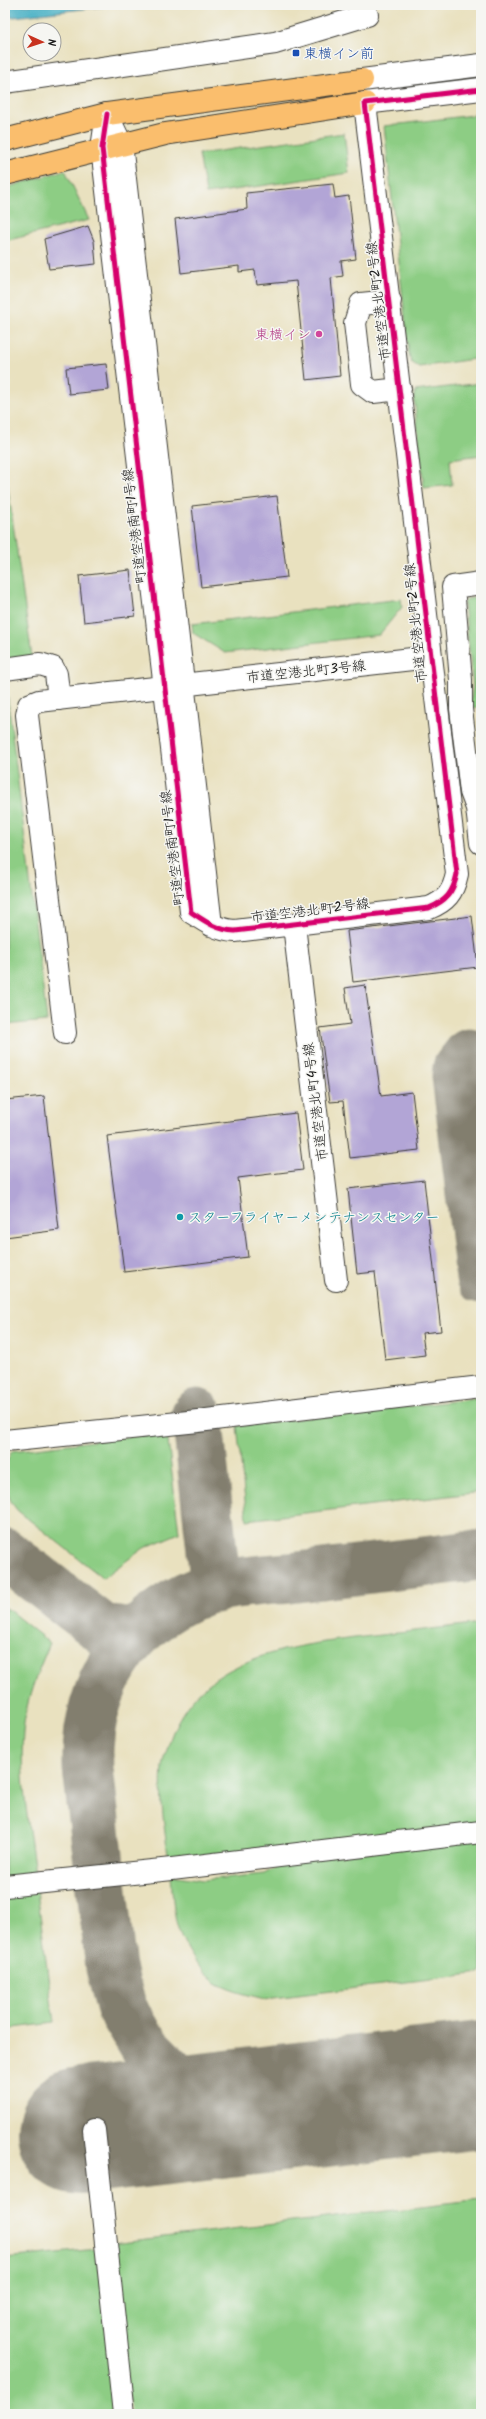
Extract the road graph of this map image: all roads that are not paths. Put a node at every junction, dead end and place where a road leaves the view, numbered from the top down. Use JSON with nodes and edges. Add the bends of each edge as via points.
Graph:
{"nodes":[{"id":1,"x":367,"y":15,"type":"dead end"},
{"id":2,"x":481,"y":66,"type":"edge"},
{"id":3,"x":362,"y":80,"type":"joint"},
{"id":4,"x":5,"y":82,"type":"edge"},
{"id":5,"x":481,"y":89,"type":"edge"},
{"id":6,"x":365,"y":104,"type":"junction"},
{"id":7,"x":107,"y":114,"type":"junction"},
{"id":8,"x":5,"y":140,"type":"edge"},
{"id":9,"x":111,"y":146,"type":"junction"},
{"id":10,"x":5,"y":174,"type":"edge"},
{"id":11,"x":390,"y":301,"type":"junction"},
{"id":12,"x":400,"y":389,"type":"junction"},
{"id":13,"x":481,"y":583,"type":"edge"},
{"id":14,"x":430,"y":657,"type":"junction"},
{"id":15,"x":5,"y":669,"type":"edge"},
{"id":16,"x":174,"y":686,"type":"junction"},
{"id":17,"x":49,"y":700,"type":"junction"},
{"id":18,"x":479,"y":808,"type":"edge"},
{"id":19,"x":481,"y":843,"type":"edge"},
{"id":20,"x":294,"y":924,"type":"junction"},
{"id":21,"x":65,"y":1033,"type":"dead end"},
{"id":22,"x":336,"y":1280,"type":"dead end"},
{"id":23,"x":481,"y":1387,"type":"edge"},
{"id":24,"x":5,"y":1441,"type":"edge"},
{"id":25,"x":481,"y":1832,"type":"edge"},
{"id":26,"x":5,"y":1886,"type":"edge"},
{"id":27,"x":94,"y":2130,"type":"dead end"},
{"id":28,"x":124,"y":2414,"type":"edge"}],
"edges":[{"from":1,"to":4,"type":"street","via":[[275,43]]},
{"from":2,"to":3,"type":"street"},
{"from":3,"to":7,"type":"main road"},
{"from":5,"to":6,"type":"street"},
{"from":6,"to":9,"type":"main road","via":[[165,134]]},
{"from":6,"to":11,"type":"street","name":"市道空港北町2号線"},
{"from":7,"to":8,"type":"main road"},
{"from":7,"to":9,"type":"street","name":"市道空港北町2号線"},
{"from":9,"to":10,"type":"main road"},
{"from":9,"to":16,"type":"street","name":"市道空港北町2号線"},
{"from":11,"to":12,"type":"street","name":"市道空港北町2号線"},
{"from":11,"to":12,"type":"street","via":[[361,304],[355,323],[362,384],[372,392]]},
{"from":12,"to":14,"type":"street","name":"市道空港北町2号線"},
{"from":13,"to":18,"type":"street","via":[[453,587],[462,680],[461,710],[471,792]]},
{"from":14,"to":16,"type":"street","name":"市道空港北町3号線"},
{"from":14,"to":20,"type":"street","name":"市道空港北町2号線","via":[[457,874],[450,896],[441,904],[429,908]]},
{"from":15,"to":17,"type":"street","via":[[40,664],[52,668],[56,674]]},
{"from":16,"to":17,"type":"street","name":"市道空港北町3号線"},
{"from":16,"to":20,"type":"street","name":"市道空港北町2号線","via":[[211,925],[222,930],[235,931]]},
{"from":17,"to":21,"type":"street","via":[[29,705],[27,715]]},
{"from":18,"to":19,"type":"street"},
{"from":20,"to":22,"type":"street","name":"市道空港北町4号線"},
{"from":23,"to":24,"type":"street"},
{"from":25,"to":26,"type":"street"},
{"from":27,"to":28,"type":"street"}]}
